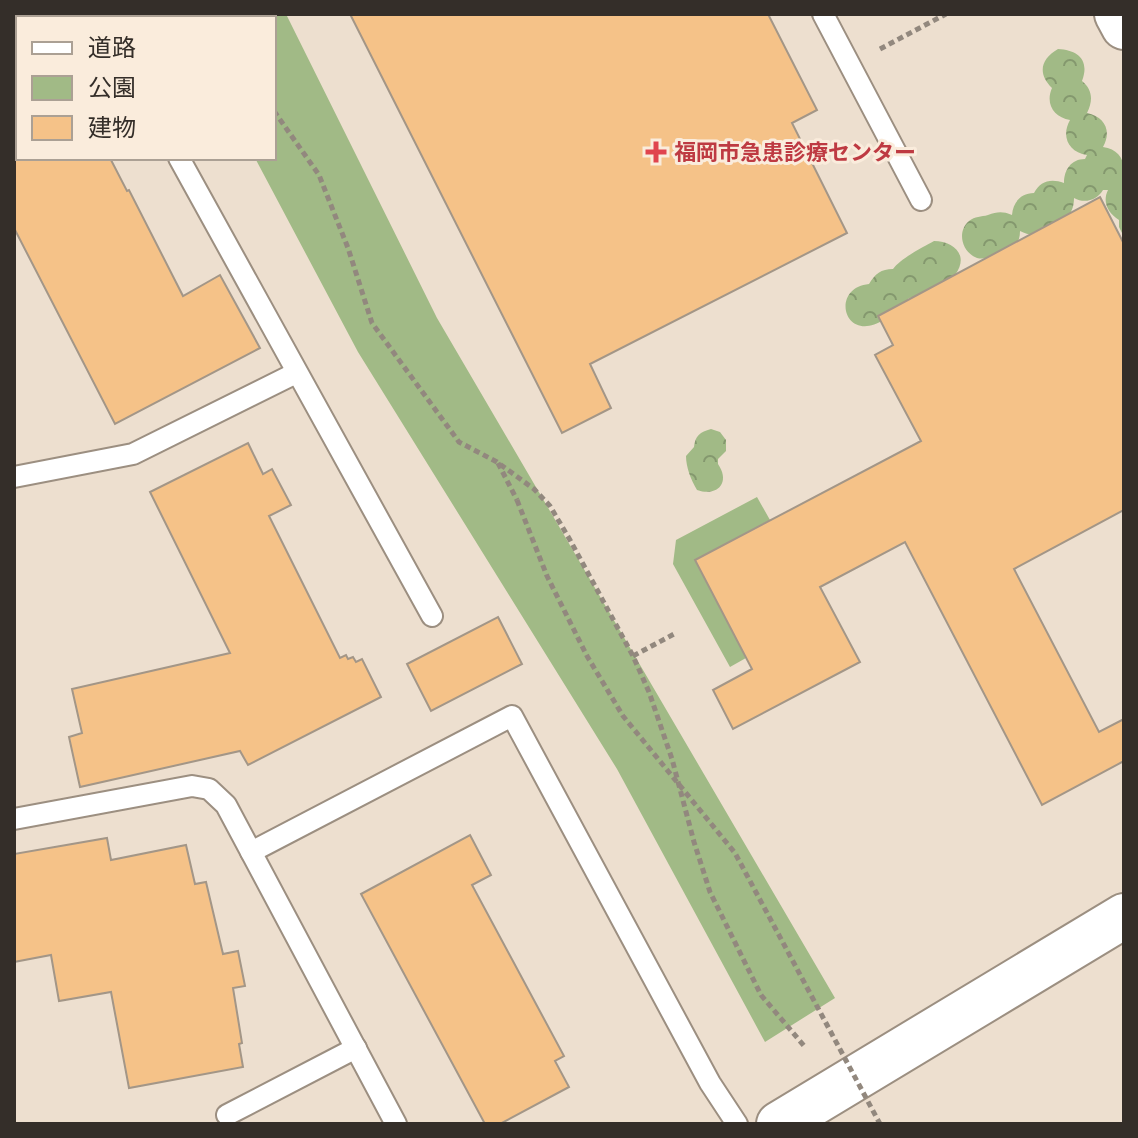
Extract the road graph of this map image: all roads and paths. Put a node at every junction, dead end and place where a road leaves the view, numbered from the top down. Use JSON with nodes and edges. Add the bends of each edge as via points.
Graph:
{"nodes":[{"id":1,"x":823,"y":14,"type":"edge"},
{"id":2,"x":1117,"y":14,"type":"edge"},
{"id":3,"x":1124,"y":27,"type":"edge"},
{"id":4,"x":276,"y":114,"type":"edge"},
{"id":5,"x":180,"y":160,"type":"edge"},
{"id":6,"x":921,"y":200,"type":"dead end"},
{"id":7,"x":296,"y":373,"type":"junction"},
{"id":8,"x":497,"y":462,"type":"junction"},
{"id":9,"x":14,"y":477,"type":"edge"},
{"id":10,"x":432,"y":616,"type":"dead end"},
{"id":11,"x":676,"y":633,"type":"dead end"},
{"id":12,"x":633,"y":656,"type":"junction"},
{"id":13,"x":15,"y":814,"type":"edge"},
{"id":14,"x":251,"y":852,"type":"junction"},
{"id":15,"x":1124,"y":916,"type":"edge"},
{"id":16,"x":805,"y":1047,"type":"dead end"},
{"id":17,"x":356,"y":1048,"type":"junction"},
{"id":18,"x":227,"y":1115,"type":"dead end"},
{"id":19,"x":396,"y":1124,"type":"edge"},
{"id":20,"x":737,"y":1124,"type":"edge"},
{"id":21,"x":779,"y":1124,"type":"edge"},
{"id":22,"x":880,"y":1124,"type":"edge"}],
"edges":[{"from":1,"to":6,"type":"lane"},
{"from":2,"to":3,"type":"street"},
{"from":4,"to":8,"type":"path","via":[[319,175],[372,323],[459,442]]},
{"from":5,"to":7,"type":"lane"},
{"from":7,"to":9,"type":"lane","via":[[133,454]]},
{"from":7,"to":10,"type":"lane"},
{"from":8,"to":12,"type":"path","via":[[550,506]]},
{"from":8,"to":22,"type":"path","bridge":true,"via":[[587,656],[623,716],[735,853]]},
{"from":11,"to":12,"type":"path"},
{"from":12,"to":16,"type":"path","via":[[672,759],[710,892],[761,995]]},
{"from":13,"to":14,"type":"lane","via":[[192,786],[209,789],[226,805]]},
{"from":14,"to":17,"type":"lane"},
{"from":14,"to":20,"type":"lane","via":[[512,716]]},
{"from":15,"to":21,"type":"street"},
{"from":17,"to":18,"type":"lane"},
{"from":17,"to":19,"type":"lane"}]}
